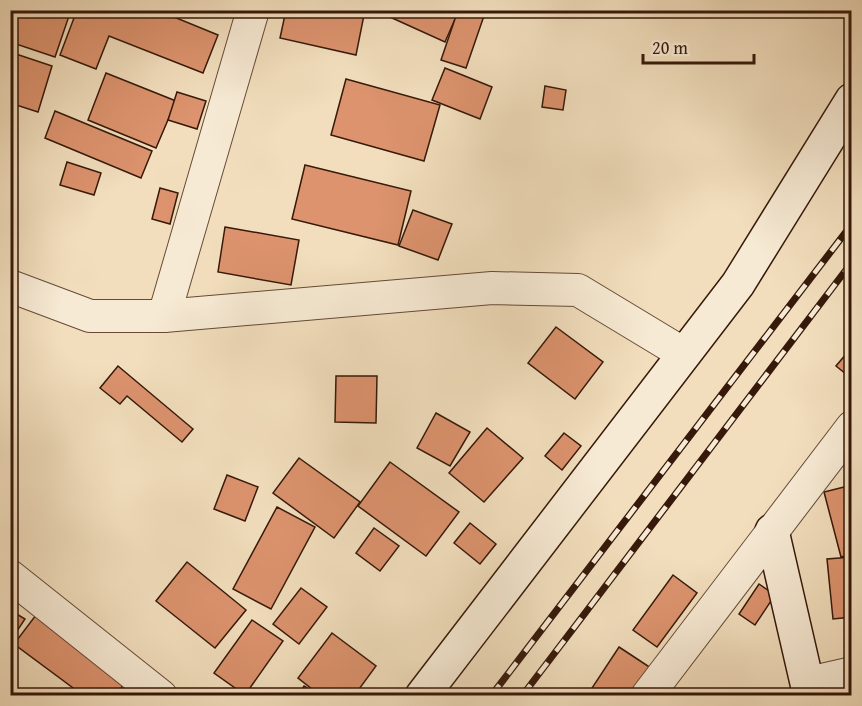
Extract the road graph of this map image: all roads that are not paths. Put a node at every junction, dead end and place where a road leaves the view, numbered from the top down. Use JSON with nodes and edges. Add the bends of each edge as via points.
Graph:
{"nodes":[{"id":1,"x":253,"y":10,"type":"edge"},
{"id":2,"x":852,"y":100,"type":"edge"},
{"id":3,"x":10,"y":286,"type":"edge"},
{"id":4,"x":164,"y":316,"type":"junction"},
{"id":5,"x":684,"y":354,"type":"junction"},
{"id":6,"x":852,"y":427,"type":"edge"},
{"id":7,"x":772,"y":531,"type":"junction"},
{"id":8,"x":10,"y":576,"type":"edge"},
{"id":9,"x":852,"y":673,"type":"edge"},
{"id":10,"x":809,"y":689,"type":"edge"},
{"id":11,"x":161,"y":696,"type":"edge"},
{"id":12,"x":422,"y":696,"type":"edge"},
{"id":13,"x":647,"y":696,"type":"edge"}],
"edges":[{"from":1,"to":4,"type":"street"},
{"from":2,"to":5,"type":"main road","via":[[738,284]]},
{"from":3,"to":4,"type":"street","via":[[90,316]]},
{"from":4,"to":5,"type":"street","via":[[492,288],[578,290]]},
{"from":5,"to":12,"type":"main road"},
{"from":6,"to":7,"type":"street"},
{"from":7,"to":10,"type":"main road"},
{"from":7,"to":13,"type":"street"},
{"from":8,"to":11,"type":"street"},
{"from":9,"to":10,"type":"street"}]}
